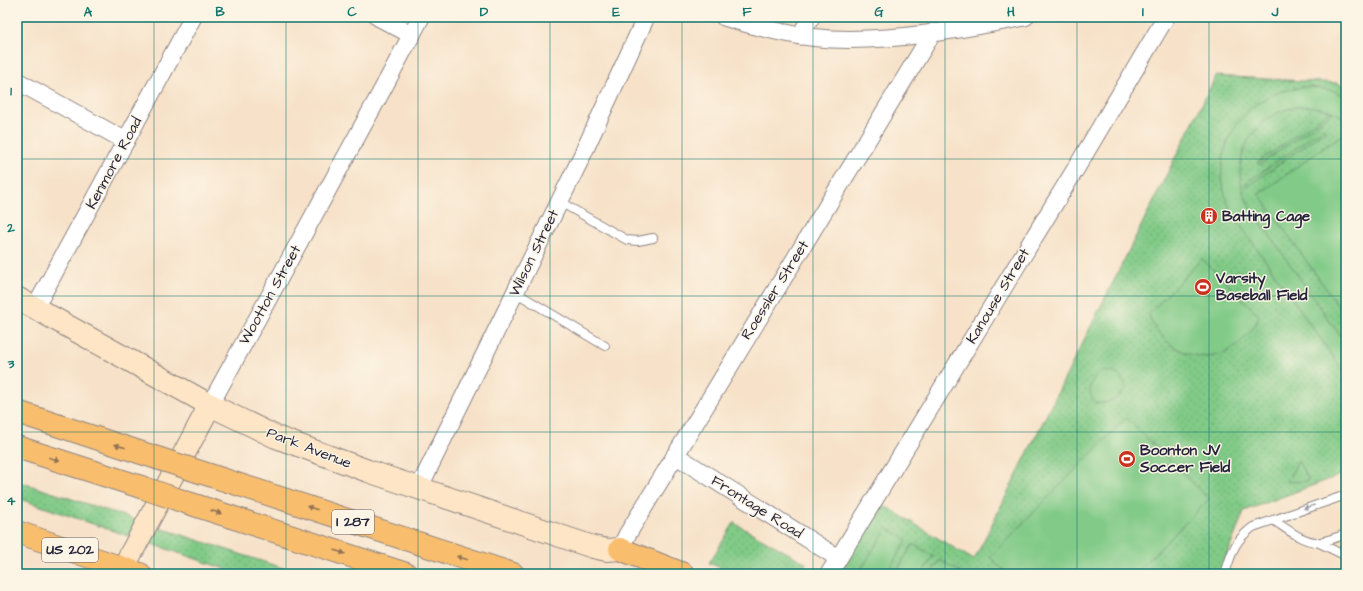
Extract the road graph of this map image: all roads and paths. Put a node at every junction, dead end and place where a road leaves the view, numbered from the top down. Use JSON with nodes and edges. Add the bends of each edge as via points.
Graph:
{"nodes":[{"id":1,"x":193,"y":17,"type":"edge"},
{"id":2,"x":378,"y":17,"type":"edge"},
{"id":3,"x":421,"y":17,"type":"edge"},
{"id":4,"x":646,"y":17,"type":"edge"},
{"id":5,"x":724,"y":17,"type":"edge"},
{"id":6,"x":811,"y":17,"type":"edge"},
{"id":7,"x":1025,"y":17,"type":"edge"},
{"id":8,"x":1166,"y":17,"type":"edge"},
{"id":9,"x":933,"y":32,"type":"junction"},
{"id":10,"x":412,"y":35,"type":"junction"},
{"id":11,"x":800,"y":36,"type":"junction"},
{"id":12,"x":17,"y":81,"type":"edge"},
{"id":13,"x":126,"y":141,"type":"junction"},
{"id":14,"x":560,"y":202,"type":"junction"},
{"id":15,"x":652,"y":238,"type":"dead end"},
{"id":16,"x":515,"y":292,"type":"junction"},
{"id":17,"x":26,"y":303,"type":"edge"},
{"id":18,"x":605,"y":346,"type":"dead end"},
{"id":19,"x":210,"y":405,"type":"junction"},
{"id":20,"x":17,"y":412,"type":"edge"},
{"id":21,"x":17,"y":447,"type":"edge"},
{"id":22,"x":675,"y":455,"type":"junction"},
{"id":23,"x":419,"y":488,"type":"junction"},
{"id":24,"x":1346,"y":495,"type":"edge"},
{"id":25,"x":1273,"y":520,"type":"junction"},
{"id":26,"x":17,"y":532,"type":"edge"},
{"id":27,"x":1346,"y":534,"type":"edge"},
{"id":28,"x":1316,"y":542,"type":"junction"},
{"id":29,"x":620,"y":549,"type":"junction"},
{"id":30,"x":1346,"y":556,"type":"edge"},
{"id":31,"x":838,"y":558,"type":"junction"},
{"id":32,"x":128,"y":572,"type":"edge"},
{"id":33,"x":406,"y":574,"type":"edge"},
{"id":34,"x":512,"y":574,"type":"edge"},
{"id":35,"x":682,"y":574,"type":"edge"},
{"id":36,"x":829,"y":574,"type":"edge"},
{"id":37,"x":1226,"y":574,"type":"edge"}],
"edges":[{"from":1,"to":13,"type":"street","name":"Kenmore Road"},
{"from":2,"to":10,"type":"street"},
{"from":3,"to":10,"type":"street","name":"Wootton Street"},
{"from":4,"to":14,"type":"street","name":"Wilson Street"},
{"from":5,"to":11,"type":"street","via":[[755,27]]},
{"from":6,"to":11,"type":"street"},
{"from":7,"to":9,"type":"street"},
{"from":8,"to":31,"type":"street","name":"Kanouse Street"},
{"from":9,"to":11,"type":"street","via":[[883,38],[832,39]]},
{"from":9,"to":22,"type":"street","name":"Roessler Street"},
{"from":10,"to":19,"type":"street","name":"Wootton Street"},
{"from":12,"to":13,"type":"street"},
{"from":13,"to":17,"type":"street","name":"Kenmore Road"},
{"from":14,"to":15,"type":"lane","via":[[627,240]]},
{"from":14,"to":16,"type":"street","name":"Wilson Street"},
{"from":16,"to":18,"type":"lane"},
{"from":16,"to":23,"type":"street","name":"Wilson Street"},
{"from":17,"to":19,"type":"street","name":"Park Avenue"},
{"from":19,"to":23,"type":"street","name":"Park Avenue","via":[[276,437]]},
{"from":19,"to":32,"type":"street","name":"Wootton Street"},
{"from":34,"to":20,"type":"main road","number":"I 287","one_way":true,"bridge":true},
{"from":21,"to":33,"type":"main road","number":"I 287","one_way":true,"bridge":true},
{"from":22,"to":29,"type":"street","name":"Roessler Street"},
{"from":22,"to":31,"type":"street","name":"Frontage Road"},
{"from":23,"to":29,"type":"street","name":"Park Avenue","via":[[593,547]]},
{"from":24,"to":25,"type":"lane","one_way":true},
{"from":25,"to":28,"type":"lane","via":[[1298,536]]},
{"from":25,"to":37,"type":"lane","via":[[1253,527],[1236,543]]},
{"from":26,"to":32,"type":"main road","number":"US 202"},
{"from":27,"to":28,"type":"lane"},
{"from":28,"to":30,"type":"lane"},
{"from":29,"to":35,"type":"main road"},
{"from":31,"to":36,"type":"street","name":"Kanouse Street"}]}
